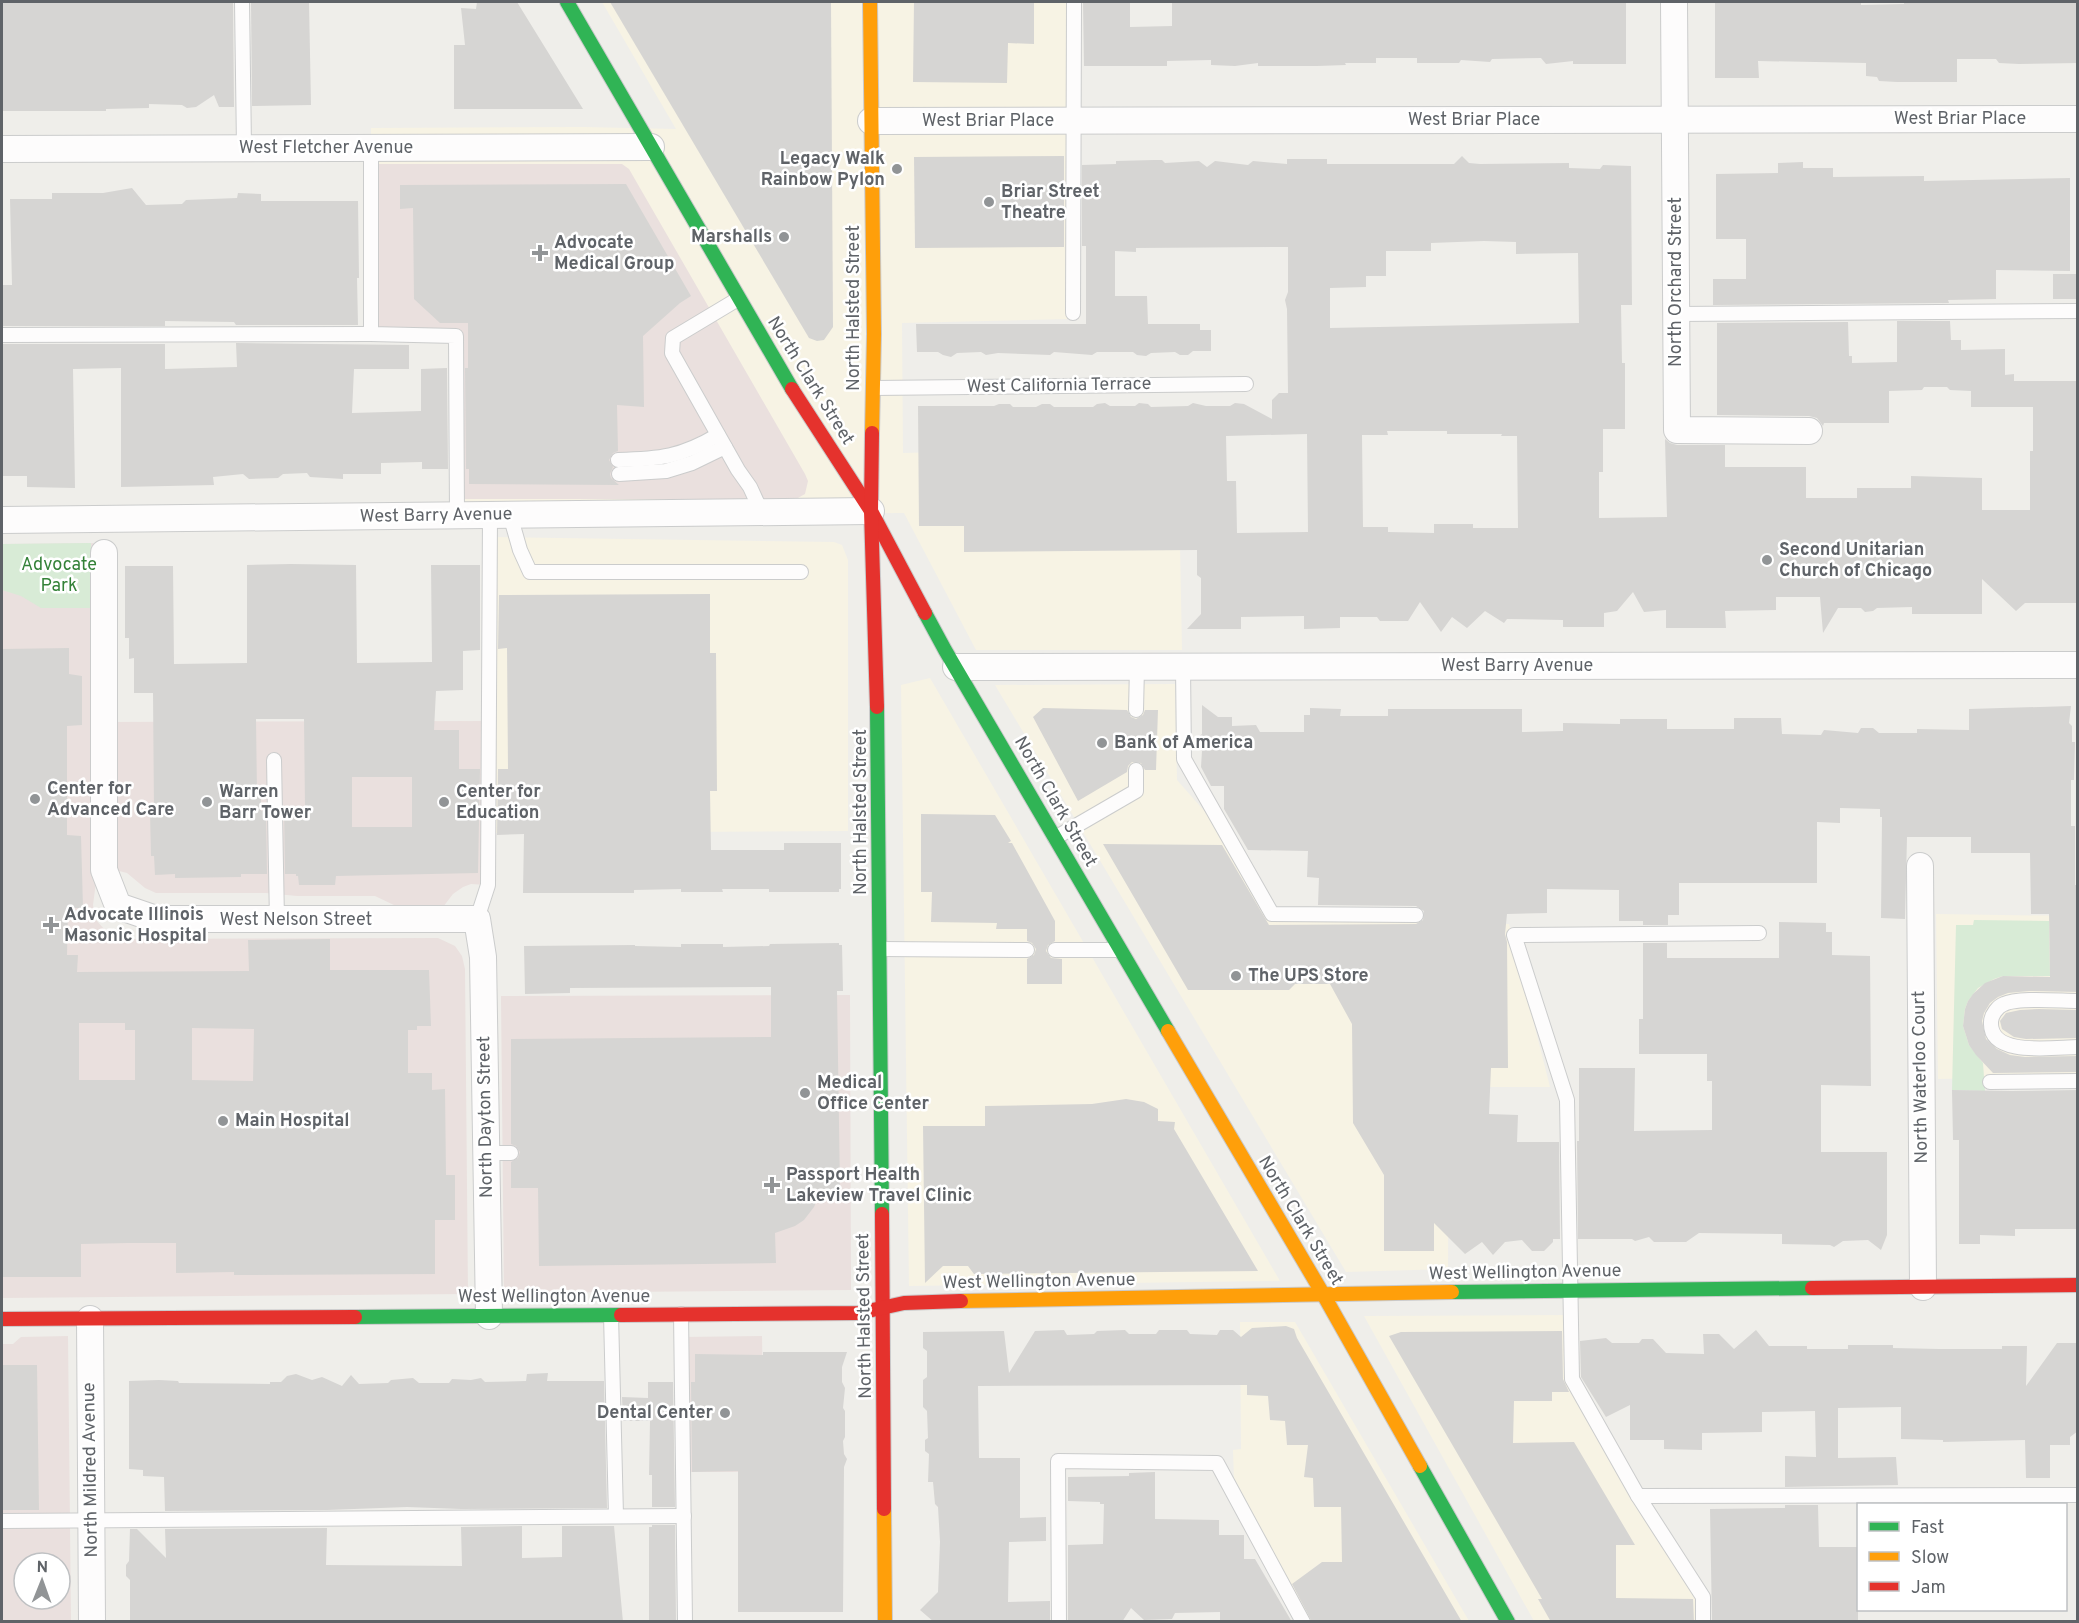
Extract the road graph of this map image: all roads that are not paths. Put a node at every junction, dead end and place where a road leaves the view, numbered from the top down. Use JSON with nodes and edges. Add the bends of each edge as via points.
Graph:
{"nodes":[{"id":1,"x":242,"y":2,"type":"edge"},
{"id":2,"x":567,"y":2,"type":"edge"},
{"id":3,"x":870,"y":2,"type":"edge"},
{"id":4,"x":1074,"y":2,"type":"edge"},
{"id":5,"x":1674,"y":2,"type":"edge"},
{"id":6,"x":1675,"y":119,"type":"junction"},
{"id":7,"x":2078,"y":119,"type":"edge"},
{"id":8,"x":871,"y":121,"type":"junction"},
{"id":9,"x":1074,"y":121,"type":"junction"},
{"id":10,"x":651,"y":147,"type":"junction"},
{"id":11,"x":244,"y":148,"type":"junction"},
{"id":12,"x":2,"y":149,"type":"edge"},
{"id":13,"x":371,"y":149,"type":"junction"},
{"id":14,"x":738,"y":299,"type":"junction"},
{"id":15,"x":2078,"y":311,"type":"edge"},
{"id":16,"x":1073,"y":313,"type":"dead end"},
{"id":17,"x":1677,"y":314,"type":"junction"},
{"id":18,"x":371,"y":334,"type":"junction"},
{"id":19,"x":2,"y":335,"type":"edge"},
{"id":20,"x":1246,"y":384,"type":"dead end"},
{"id":21,"x":873,"y":388,"type":"junction"},
{"id":22,"x":1809,"y":430,"type":"dead end"},
{"id":23,"x":722,"y":441,"type":"junction"},
{"id":24,"x":618,"y":467,"type":"dead end"},
{"id":25,"x":871,"y":512,"type":"junction"},
{"id":26,"x":762,"y":513,"type":"junction"},
{"id":27,"x":457,"y":515,"type":"junction"},
{"id":28,"x":500,"y":515,"type":"junction"},
{"id":29,"x":2,"y":520,"type":"edge"},
{"id":30,"x":104,"y":553,"type":"dead end"},
{"id":31,"x":801,"y":572,"type":"dead end"},
{"id":32,"x":2078,"y":665,"type":"edge"},
{"id":33,"x":956,"y":667,"type":"junction"},
{"id":34,"x":1137,"y":667,"type":"junction"},
{"id":35,"x":1183,"y":667,"type":"junction"},
{"id":36,"x":1136,"y":710,"type":"dead end"},
{"id":37,"x":274,"y":760,"type":"dead end"},
{"id":38,"x":1136,"y":770,"type":"dead end"},
{"id":39,"x":1055,"y":838,"type":"junction"},
{"id":40,"x":1920,"y":866,"type":"dead end"},
{"id":41,"x":1416,"y":915,"type":"dead end"},
{"id":42,"x":277,"y":920,"type":"junction"},
{"id":43,"x":477,"y":920,"type":"junction"},
{"id":44,"x":1758,"y":933,"type":"dead end"},
{"id":45,"x":880,"y":949,"type":"junction"},
{"id":46,"x":1027,"y":950,"type":"dead end"},
{"id":47,"x":1054,"y":950,"type":"dead end"},
{"id":48,"x":1120,"y":951,"type":"junction"},
{"id":49,"x":2078,"y":1001,"type":"edge"},
{"id":50,"x":2078,"y":1047,"type":"edge"},
{"id":51,"x":2078,"y":1081,"type":"edge"},
{"id":52,"x":1990,"y":1082,"type":"dead end"},
{"id":53,"x":2078,"y":1285,"type":"edge"},
{"id":54,"x":1923,"y":1287,"type":"junction"},
{"id":55,"x":1571,"y":1291,"type":"junction"},
{"id":56,"x":1323,"y":1294,"type":"junction"},
{"id":57,"x":883,"y":1308,"type":"junction"},
{"id":58,"x":681,"y":1314,"type":"junction"},
{"id":59,"x":611,"y":1315,"type":"junction"},
{"id":60,"x":489,"y":1316,"type":"junction"},
{"id":61,"x":2,"y":1319,"type":"edge"},
{"id":62,"x":90,"y":1319,"type":"junction"},
{"id":63,"x":1638,"y":1496,"type":"junction"},
{"id":64,"x":2078,"y":1496,"type":"edge"},
{"id":65,"x":616,"y":1516,"type":"junction"},
{"id":66,"x":684,"y":1516,"type":"junction"},
{"id":67,"x":2,"y":1521,"type":"edge"},
{"id":68,"x":92,"y":1521,"type":"junction"},
{"id":69,"x":92,"y":1622,"type":"edge"},
{"id":70,"x":685,"y":1622,"type":"edge"},
{"id":71,"x":885,"y":1622,"type":"edge"},
{"id":72,"x":1059,"y":1622,"type":"edge"},
{"id":73,"x":1303,"y":1622,"type":"edge"},
{"id":74,"x":1508,"y":1622,"type":"edge"},
{"id":75,"x":1703,"y":1622,"type":"edge"}],
"edges":[{"from":1,"to":11,"type":"lane"},
{"from":2,"to":10,"type":"main road","name":"North Clark Street"},
{"from":3,"to":8,"type":"main road","name":"North Halsted Street"},
{"from":4,"to":9,"type":"lane"},
{"from":5,"to":6,"type":"street","name":"North Orchard Street"},
{"from":6,"to":7,"type":"street","name":"West Briar Place"},
{"from":6,"to":9,"type":"street","name":"West Briar Place"},
{"from":6,"to":17,"type":"street","name":"North Orchard Street"},
{"from":8,"to":9,"type":"street","name":"West Briar Place"},
{"from":8,"to":21,"type":"main road","name":"North Halsted Street"},
{"from":9,"to":16,"type":"lane"},
{"from":10,"to":13,"type":"street","name":"West Fletcher Avenue"},
{"from":10,"to":14,"type":"main road","name":"North Clark Street"},
{"from":11,"to":12,"type":"street","name":"West Fletcher Avenue"},
{"from":11,"to":13,"type":"street","name":"West Fletcher Avenue"},
{"from":13,"to":18,"type":"lane"},
{"from":14,"to":23,"type":"lane","via":[[673,338],[672,353]]},
{"from":14,"to":25,"type":"main road","name":"North Clark Street"},
{"from":15,"to":17,"type":"lane"},
{"from":17,"to":22,"type":"street","name":"North Orchard Street","via":[[1677,430]]},
{"from":18,"to":19,"type":"lane"},
{"from":18,"to":27,"type":"lane","via":[[456,336]]},
{"from":20,"to":21,"type":"lane","name":"West California Terrace"},
{"from":21,"to":25,"type":"main road","name":"North Halsted Street"},
{"from":23,"to":24,"type":"lane","via":[[692,463],[666,471]]},
{"from":23,"to":26,"type":"lane"},
{"from":25,"to":26,"type":"street","name":"West Barry Avenue"},
{"from":25,"to":33,"type":"main road","name":"North Clark Street"},
{"from":25,"to":45,"type":"main road","name":"North Halsted Street"},
{"from":26,"to":28,"type":"street","name":"West Barry Avenue"},
{"from":27,"to":28,"type":"street","name":"West Barry Avenue"},
{"from":27,"to":29,"type":"street","name":"West Barry Avenue"},
{"from":28,"to":31,"type":"lane","via":[[530,572]]},
{"from":28,"to":43,"type":"lane","via":[[488,885]]},
{"from":30,"to":42,"type":"street","name":"West Nelson Street","via":[[104,870],[118,906],[156,919]]},
{"from":32,"to":35,"type":"street","name":"West Barry Avenue"},
{"from":33,"to":34,"type":"street","name":"West Barry Avenue"},
{"from":33,"to":39,"type":"main road","name":"North Clark Street"},
{"from":34,"to":35,"type":"street","name":"West Barry Avenue"},
{"from":34,"to":36,"type":"lane"},
{"from":35,"to":41,"type":"lane","via":[[1184,759],[1272,914]]},
{"from":37,"to":42,"type":"lane"},
{"from":38,"to":39,"type":"lane","via":[[1136,791]]},
{"from":39,"to":48,"type":"main road","name":"North Clark Street"},
{"from":40,"to":54,"type":"street","name":"North Waterloo Court"},
{"from":42,"to":43,"type":"street","name":"West Nelson Street"},
{"from":43,"to":60,"type":"street","name":"North Dayton Street","via":[[499,1153]]},
{"from":44,"to":55,"type":"lane","via":[[1514,935],[1566,1100]]},
{"from":45,"to":46,"type":"lane"},
{"from":45,"to":57,"type":"main road","name":"North Halsted Street"},
{"from":47,"to":48,"type":"lane"},
{"from":48,"to":56,"type":"main road","name":"North Clark Street"},
{"from":49,"to":50,"type":"lane","via":[[2009,1002],[1996,1011],[1991,1021],[2000,1042],[2012,1048]]},
{"from":51,"to":52,"type":"lane"},
{"from":53,"to":54,"type":"main road","name":"West Wellington Avenue"},
{"from":54,"to":55,"type":"main road","name":"West Wellington Avenue"},
{"from":55,"to":56,"type":"main road","name":"West Wellington Avenue"},
{"from":55,"to":63,"type":"lane","via":[[1572,1379]]},
{"from":56,"to":57,"type":"main road","name":"West Wellington Avenue","via":[[920,1302]]},
{"from":56,"to":74,"type":"main road","name":"North Clark Street"},
{"from":57,"to":58,"type":"main road","name":"West Wellington Avenue","via":[[859,1313]]},
{"from":57,"to":71,"type":"main road","name":"North Halsted Street"},
{"from":58,"to":59,"type":"main road","name":"West Wellington Avenue"},
{"from":58,"to":66,"type":"lane"},
{"from":59,"to":60,"type":"main road","name":"West Wellington Avenue"},
{"from":59,"to":65,"type":"lane"},
{"from":60,"to":62,"type":"main road","name":"West Wellington Avenue"},
{"from":61,"to":62,"type":"main road","name":"West Wellington Avenue"},
{"from":62,"to":68,"type":"street","name":"North Mildred Avenue"},
{"from":63,"to":64,"type":"lane"},
{"from":63,"to":75,"type":"lane","via":[[1703,1597]]},
{"from":65,"to":66,"type":"lane"},
{"from":65,"to":68,"type":"lane"},
{"from":66,"to":70,"type":"lane"},
{"from":67,"to":68,"type":"lane"},
{"from":68,"to":69,"type":"street","name":"North Mildred Avenue"},
{"from":72,"to":73,"type":"lane","via":[[1058,1461],[1217,1463]]}]}
